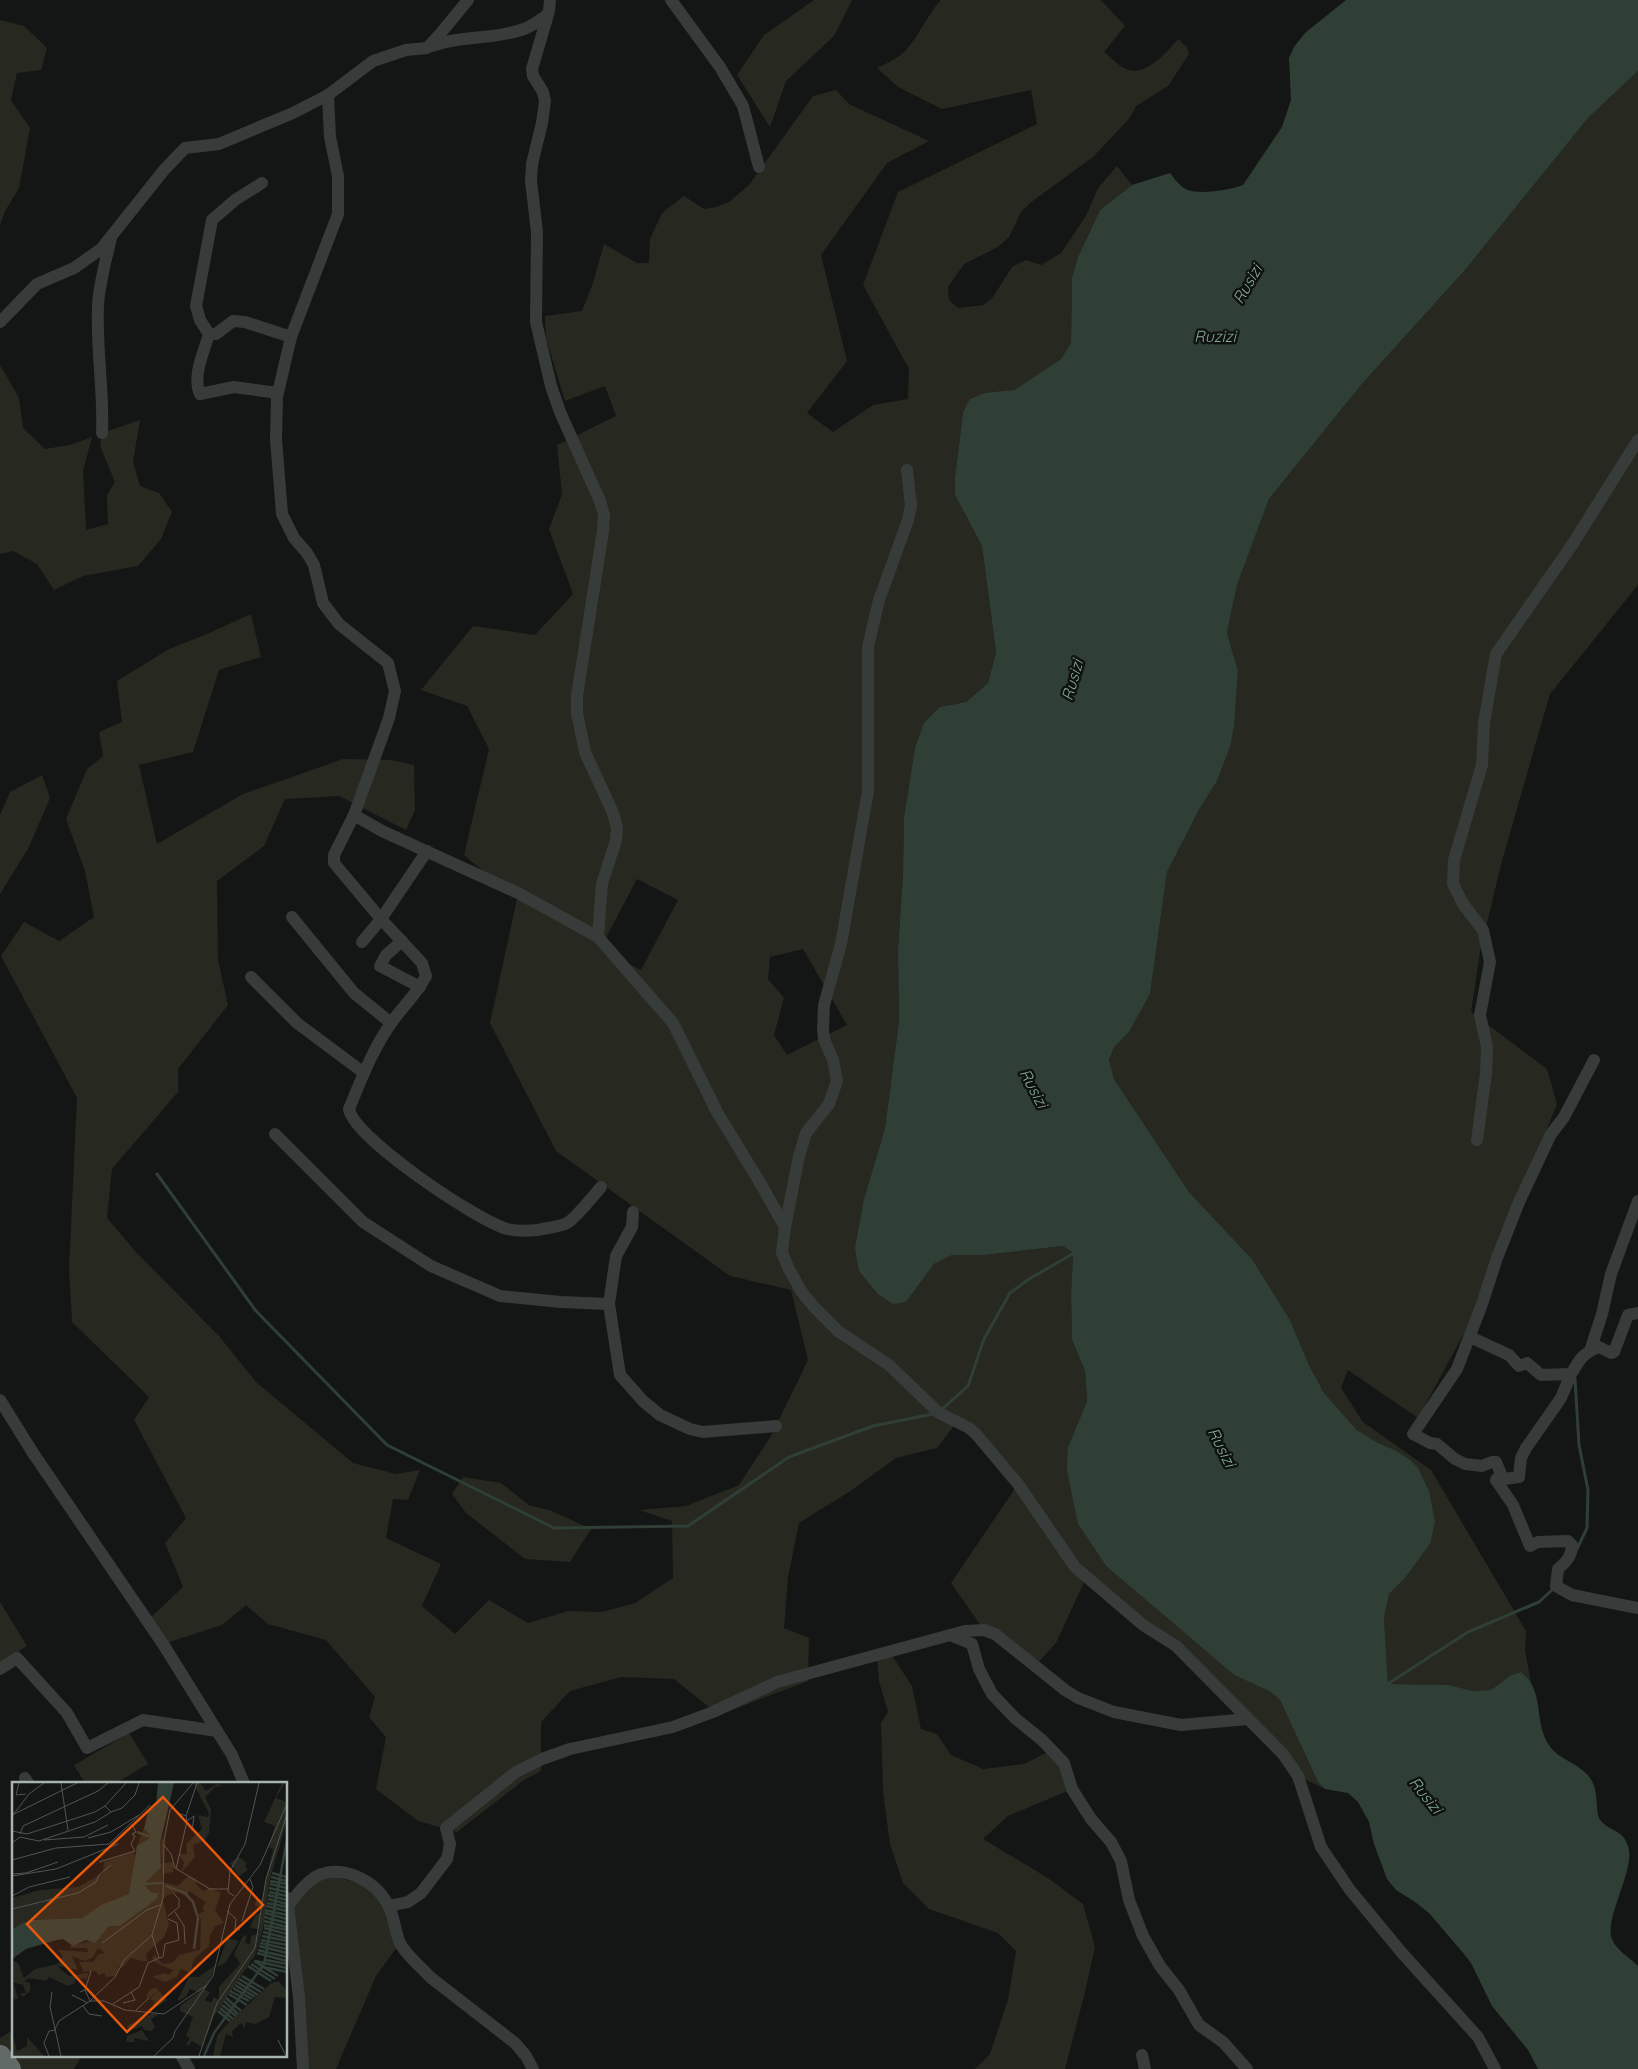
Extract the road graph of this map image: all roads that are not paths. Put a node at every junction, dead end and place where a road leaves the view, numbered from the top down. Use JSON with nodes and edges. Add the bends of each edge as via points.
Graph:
{"nodes":[{"id":1,"x":468,"y":0,"type":"edge"},
{"id":2,"x":550,"y":0,"type":"edge"},
{"id":3,"x":672,"y":0,"type":"edge"},
{"id":4,"x":547,"y":15,"type":"junction"},
{"id":5,"x":427,"y":48,"type":"junction"},
{"id":6,"x":328,"y":95,"type":"junction"},
{"id":7,"x":759,"y":167,"type":"dead end"},
{"id":8,"x":262,"y":183,"type":"dead end"},
{"id":9,"x":112,"y":236,"type":"junction"},
{"id":10,"x":0,"y":322,"type":"edge"},
{"id":11,"x":209,"y":334,"type":"junction"},
{"id":12,"x":290,"y":337,"type":"junction"},
{"id":13,"x":278,"y":393,"type":"junction"},
{"id":14,"x":102,"y":434,"type":"dead end"},
{"id":15,"x":1638,"y":440,"type":"edge"},
{"id":16,"x":907,"y":470,"type":"dead end"},
{"id":17,"x":354,"y":815,"type":"junction"},
{"id":18,"x":427,"y":851,"type":"junction"},
{"id":19,"x":292,"y":917,"type":"dead end"},
{"id":20,"x":381,"y":919,"type":"junction"},
{"id":21,"x":598,"y":937,"type":"junction"},
{"id":22,"x":402,"y":941,"type":"junction"},
{"id":23,"x":362,"y":942,"type":"dead end"},
{"id":24,"x":251,"y":977,"type":"dead end"},
{"id":25,"x":420,"y":987,"type":"junction"},
{"id":26,"x":391,"y":1023,"type":"junction"},
{"id":27,"x":1594,"y":1060,"type":"dead end"},
{"id":28,"x":364,"y":1073,"type":"junction"},
{"id":29,"x":275,"y":1134,"type":"dead end"},
{"id":30,"x":1477,"y":1140,"type":"dead end"},
{"id":31,"x":601,"y":1187,"type":"dead end"},
{"id":32,"x":1638,"y":1201,"type":"edge"},
{"id":33,"x":633,"y":1212,"type":"dead end"},
{"id":34,"x":785,"y":1227,"type":"junction"},
{"id":35,"x":608,"y":1304,"type":"junction"},
{"id":36,"x":1638,"y":1313,"type":"edge"},
{"id":37,"x":1470,"y":1337,"type":"junction"},
{"id":38,"x":1590,"y":1351,"type":"junction"},
{"id":39,"x":1570,"y":1374,"type":"junction"},
{"id":40,"x":0,"y":1400,"type":"edge"},
{"id":41,"x":776,"y":1426,"type":"dead end"},
{"id":42,"x":1496,"y":1480,"type":"junction"},
{"id":43,"x":1638,"y":1608,"type":"edge"},
{"id":44,"x":950,"y":1635,"type":"junction"},
{"id":45,"x":0,"y":1669,"type":"edge"},
{"id":46,"x":1248,"y":1718,"type":"junction"},
{"id":47,"x":217,"y":1731,"type":"junction"},
{"id":48,"x":244,"y":1782,"type":"edge"},
{"id":49,"x":288,"y":1901,"type":"edge"},
{"id":50,"x":389,"y":1906,"type":"junction"},
{"id":51,"x":1142,"y":2054,"type":"dead end"},
{"id":52,"x":0,"y":2056,"type":"edge"},
{"id":53,"x":182,"y":2056,"type":"edge"},
{"id":54,"x":10,"y":2069,"type":"edge"},
{"id":55,"x":189,"y":2069,"type":"edge"},
{"id":56,"x":303,"y":2069,"type":"edge"},
{"id":57,"x":533,"y":2069,"type":"edge"},
{"id":58,"x":1145,"y":2069,"type":"edge"},
{"id":59,"x":1247,"y":2069,"type":"edge"},
{"id":60,"x":1495,"y":2069,"type":"edge"}],
"edges":[{"from":1,"to":5,"type":"street"},
{"from":2,"to":4,"type":"street"},
{"from":3,"to":7,"type":"street","via":[[720,67],[743,106]]},
{"from":4,"to":5,"type":"street","via":[[524,29],[487,37],[449,40]]},
{"from":4,"to":21,"type":"street","via":[[532,69],[545,101],[531,181],[537,232],[536,322],[560,412],[597,493],[604,516],[577,696],[585,752],[618,828],[602,884]]},
{"from":5,"to":6,"type":"street","via":[[406,50],[373,61]]},
{"from":6,"to":9,"type":"street","via":[[219,144],[186,148],[164,170]]},
{"from":6,"to":12,"type":"street","via":[[330,137],[338,176],[338,214]]},
{"from":8,"to":11,"type":"street","via":[[212,220],[196,306]]},
{"from":9,"to":10,"type":"street","via":[[101,249],[74,268],[37,284]]},
{"from":9,"to":14,"type":"street","via":[[98,304]]},
{"from":11,"to":12,"type":"street","via":[[216,334],[233,321]]},
{"from":11,"to":13,"type":"street","via":[[196,386],[200,394],[234,387]]},
{"from":12,"to":13,"type":"street"},
{"from":13,"to":17,"type":"street","via":[[276,439],[280,502],[286,524],[314,565],[319,593],[328,611],[388,663],[395,691],[389,718]]},
{"from":15,"to":30,"type":"street","via":[[1572,545],[1496,654],[1484,723],[1482,765],[1454,860],[1453,884],[1463,904],[1483,930],[1490,962],[1480,1015],[1487,1047]]},
{"from":16,"to":34,"type":"street","via":[[911,505],[908,520],[879,600],[868,647],[868,791],[841,944],[824,1005],[822,1029],[837,1081],[829,1104],[806,1133]]},
{"from":17,"to":18,"type":"street"},
{"from":17,"to":20,"type":"street","via":[[333,858],[337,868]]},
{"from":18,"to":20,"type":"street"},
{"from":18,"to":21,"type":"street","via":[[518,893]]},
{"from":19,"to":26,"type":"street","via":[[354,993]]},
{"from":20,"to":22,"type":"street"},
{"from":20,"to":23,"type":"street"},
{"from":21,"to":34,"type":"street","via":[[673,1023],[721,1120]]},
{"from":22,"to":25,"type":"street","via":[[424,968],[426,976]]},
{"from":22,"to":25,"type":"street","via":[[386,955],[380,966]]},
{"from":24,"to":28,"type":"street","via":[[297,1023]]},
{"from":25,"to":26,"type":"street"},
{"from":26,"to":28,"type":"street"},
{"from":27,"to":37,"type":"street","via":[[1564,1117],[1551,1134],[1520,1202]]},
{"from":28,"to":31,"type":"street","via":[[349,1109],[357,1124],[424,1182],[490,1221],[520,1230],[538,1230],[567,1223]]},
{"from":29,"to":35,"type":"street","via":[[363,1222],[431,1266],[500,1296]]},
{"from":32,"to":38,"type":"street","via":[[1611,1274]]},
{"from":33,"to":35,"type":"street","via":[[632,1227],[616,1256]]},
{"from":34,"to":46,"type":"street","via":[[782,1253],[788,1269],[820,1313],[855,1344],[889,1365],[939,1412],[976,1434],[1018,1484],[1075,1567],[1143,1625],[1176,1646]]},
{"from":35,"to":41,"type":"street","via":[[620,1375],[660,1415],[703,1432]]},
{"from":36,"to":38,"type":"street","via":[[1628,1316],[1614,1352],[1599,1347]]},
{"from":37,"to":39,"type":"street","via":[[1509,1355],[1519,1366],[1527,1363],[1541,1374]]},
{"from":37,"to":42,"type":"street","via":[[1457,1369],[1413,1434],[1437,1444],[1465,1464],[1482,1466],[1496,1462],[1501,1474]]},
{"from":38,"to":39,"type":"street","via":[[1580,1358]]},
{"from":39,"to":42,"type":"street","via":[[1564,1392],[1521,1458],[1519,1477]]},
{"from":40,"to":47,"type":"street","via":[[163,1644]]},
{"from":42,"to":43,"type":"street","via":[[1520,1518],[1530,1546],[1538,1542],[1568,1541],[1572,1545],[1567,1561],[1558,1569],[1556,1586],[1572,1595]]},
{"from":44,"to":46,"type":"street","via":[[975,1630],[995,1634],[1065,1690],[1114,1712],[1181,1725]]},
{"from":44,"to":50,"type":"street","via":[[785,1679],[673,1727],[570,1749],[532,1763],[498,1785],[446,1828],[450,1844],[447,1860],[421,1893],[408,1902]]},
{"from":44,"to":59,"type":"street","via":[[972,1644],[979,1669],[992,1694],[1064,1763],[1072,1789],[1090,1819],[1111,1842],[1121,1862],[1139,1927],[1160,1966],[1200,2025],[1223,2042]]},
{"from":45,"to":47,"type":"street","via":[[18,1658],[67,1713],[87,1748],[143,1720]]},
{"from":46,"to":60,"type":"street","via":[[1283,1754],[1298,1776],[1322,1847],[1350,1890],[1478,2036]]},
{"from":47,"to":48,"type":"street"},
{"from":49,"to":50,"type":"street","via":[[316,1877],[344,1873],[366,1881]]},
{"from":49,"to":56,"type":"street"},
{"from":50,"to":57,"type":"street","via":[[400,1943],[419,1965],[515,2043]]},
{"from":51,"to":58,"type":"street"},
{"from":52,"to":54,"type":"highway"},
{"from":53,"to":55,"type":"street"}]}
